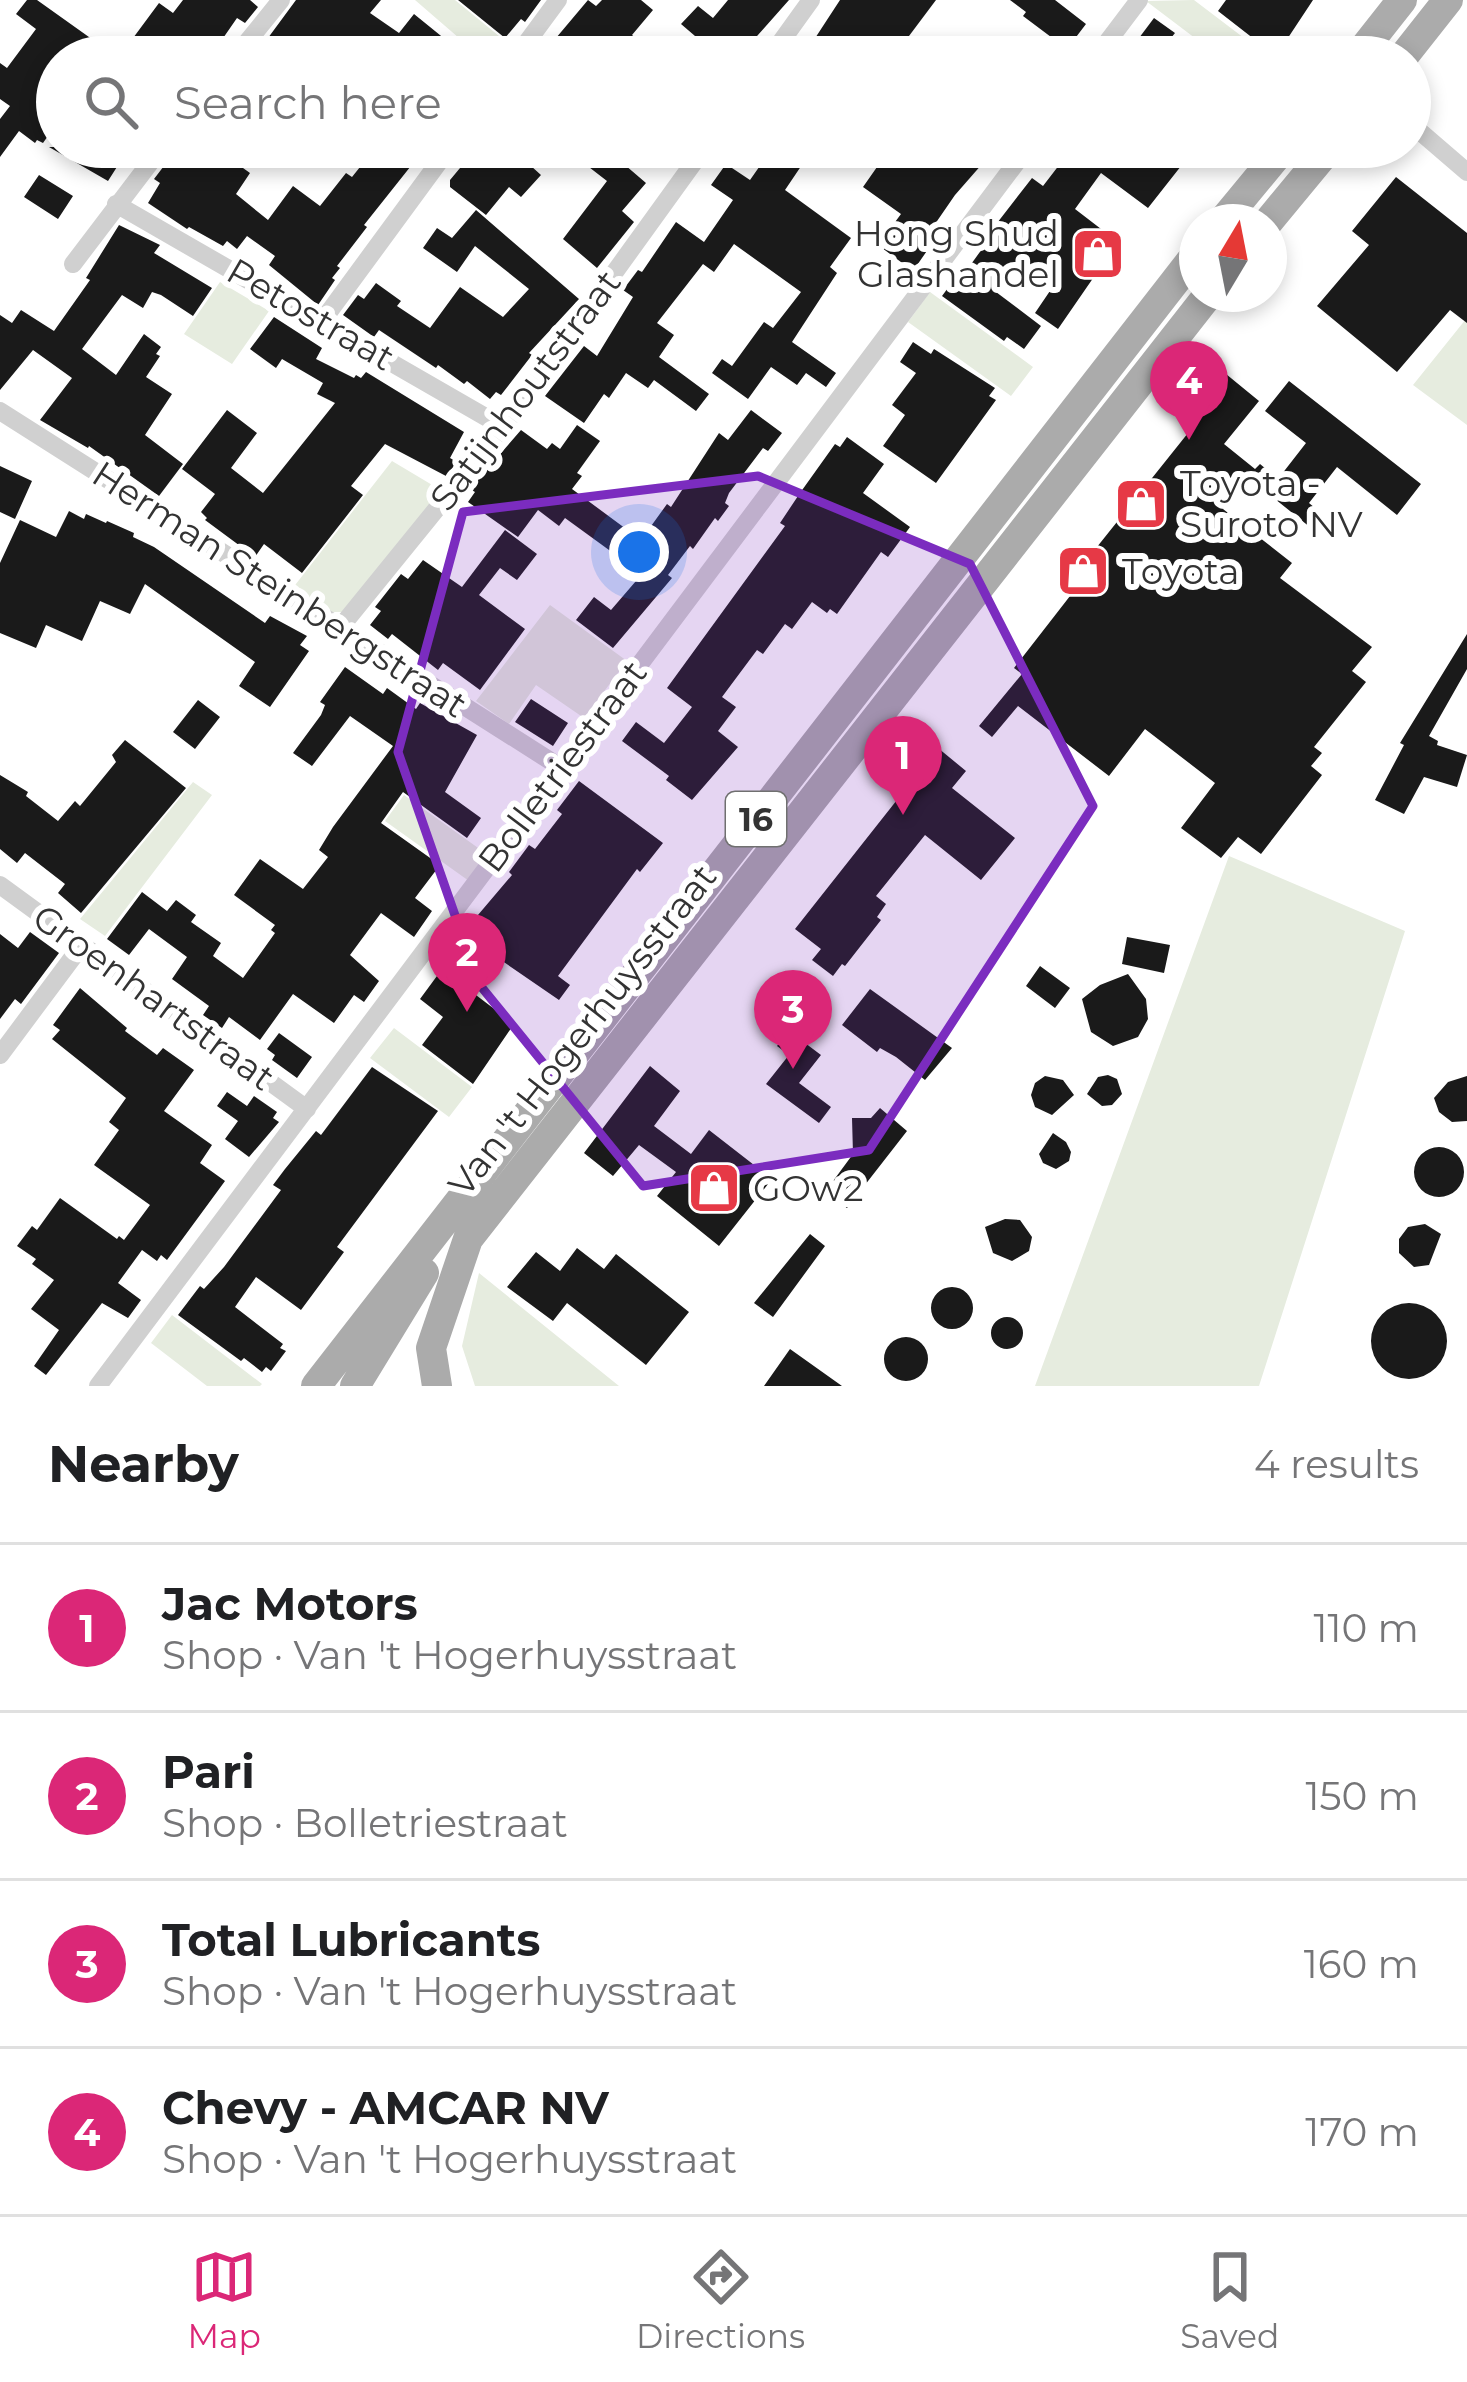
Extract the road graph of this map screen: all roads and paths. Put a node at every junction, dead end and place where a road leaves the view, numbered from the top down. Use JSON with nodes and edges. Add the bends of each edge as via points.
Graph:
{"nodes":[{"id":1,"x":281,"y":0,"type":"edge"},
{"id":2,"x":558,"y":0,"type":"edge"},
{"id":3,"x":811,"y":0,"type":"edge"},
{"id":4,"x":1139,"y":0,"type":"edge"},
{"id":5,"x":1402,"y":0,"type":"edge"},
{"id":6,"x":1448,"y":0,"type":"edge"},
{"id":7,"x":252,"y":36,"type":"edge"},
{"id":8,"x":531,"y":36,"type":"edge"},
{"id":9,"x":785,"y":36,"type":"edge"},
{"id":10,"x":1112,"y":36,"type":"edge"},
{"id":11,"x":1374,"y":36,"type":"edge"},
{"id":12,"x":1420,"y":36,"type":"edge"},
{"id":13,"x":1431,"y":141,"type":"edge"},
{"id":14,"x":145,"y":168,"type":"edge"},
{"id":15,"x":435,"y":168,"type":"edge"},
{"id":16,"x":690,"y":168,"type":"edge"},
{"id":17,"x":1012,"y":168,"type":"edge"},
{"id":18,"x":1267,"y":168,"type":"edge"},
{"id":19,"x":1313,"y":168,"type":"edge"},
{"id":20,"x":1467,"y":172,"type":"edge"},
{"id":21,"x":116,"y":204,"type":"junction"},
{"id":22,"x":1237,"y":204,"type":"edge"},
{"id":23,"x":1283,"y":204,"type":"edge"},
{"id":24,"x":73,"y":264,"type":"dead end"},
{"id":25,"x":1179,"y":276,"type":"edge"},
{"id":26,"x":1195,"y":312,"type":"edge"},
{"id":27,"x":323,"y":320,"type":"junction"},
{"id":28,"x":0,"y":411,"type":"edge"},
{"id":29,"x":503,"y":427,"type":"junction"},
{"id":30,"x":339,"y":629,"type":"junction"},
{"id":31,"x":560,"y":767,"type":"junction"},
{"id":32,"x":0,"y":885,"type":"edge"},
{"id":33,"x":82,"y":945,"type":"junction"},
{"id":34,"x":0,"y":1055,"type":"edge"},
{"id":35,"x":308,"y":1109,"type":"junction"},
{"id":36,"x":463,"y":1197,"type":"junction"},
{"id":37,"x":98,"y":1386,"type":"edge"},
{"id":38,"x":316,"y":1386,"type":"edge"},
{"id":39,"x":355,"y":1386,"type":"edge"},
{"id":40,"x":436,"y":1386,"type":"edge"}],
"edges":[{"from":1,"to":7,"type":"street"},
{"from":2,"to":8,"type":"street"},
{"from":3,"to":9,"type":"street"},
{"from":4,"to":10,"type":"street"},
{"from":5,"to":11,"type":"main road"},
{"from":6,"to":12,"type":"main road"},
{"from":13,"to":20,"type":"street"},
{"from":14,"to":21,"type":"street"},
{"from":15,"to":27,"type":"street"},
{"from":16,"to":29,"type":"street","name":"Satijnhoutstraat"},
{"from":17,"to":31,"type":"street","name":"Bolletriestraat"},
{"from":18,"to":22,"type":"main road"},
{"from":19,"to":23,"type":"main road"},
{"from":21,"to":24,"type":"street"},
{"from":21,"to":27,"type":"street","name":"Petostraat"},
{"from":25,"to":36,"type":"main road","name":"Van 't Hogerhuysstraat","number":"16"},
{"from":26,"to":40,"type":"main road","name":"Van 't Hogerhuysstraat","number":"16","via":[[468,1240],[430,1348]]},
{"from":27,"to":29,"type":"street","name":"Petostraat"},
{"from":28,"to":30,"type":"street","name":"Herman Steinbergstraat"},
{"from":29,"to":30,"type":"street","name":"Satijnhoutstraat"},
{"from":30,"to":31,"type":"street","name":"Herman Steinbergstraat"},
{"from":31,"to":35,"type":"street","name":"Bolletriestraat"},
{"from":32,"to":33,"type":"street","name":"Groenhartstraat"},
{"from":33,"to":34,"type":"street"},
{"from":33,"to":35,"type":"street","name":"Groenhartstraat"},
{"from":35,"to":37,"type":"street","name":"Bolletriestraat"},
{"from":36,"to":38,"type":"main road","name":"Van 't Hogerhuysstraat","number":"16"},
{"from":36,"to":39,"type":"main road","name":"Van 't Hogerhuysstraat"}]}
